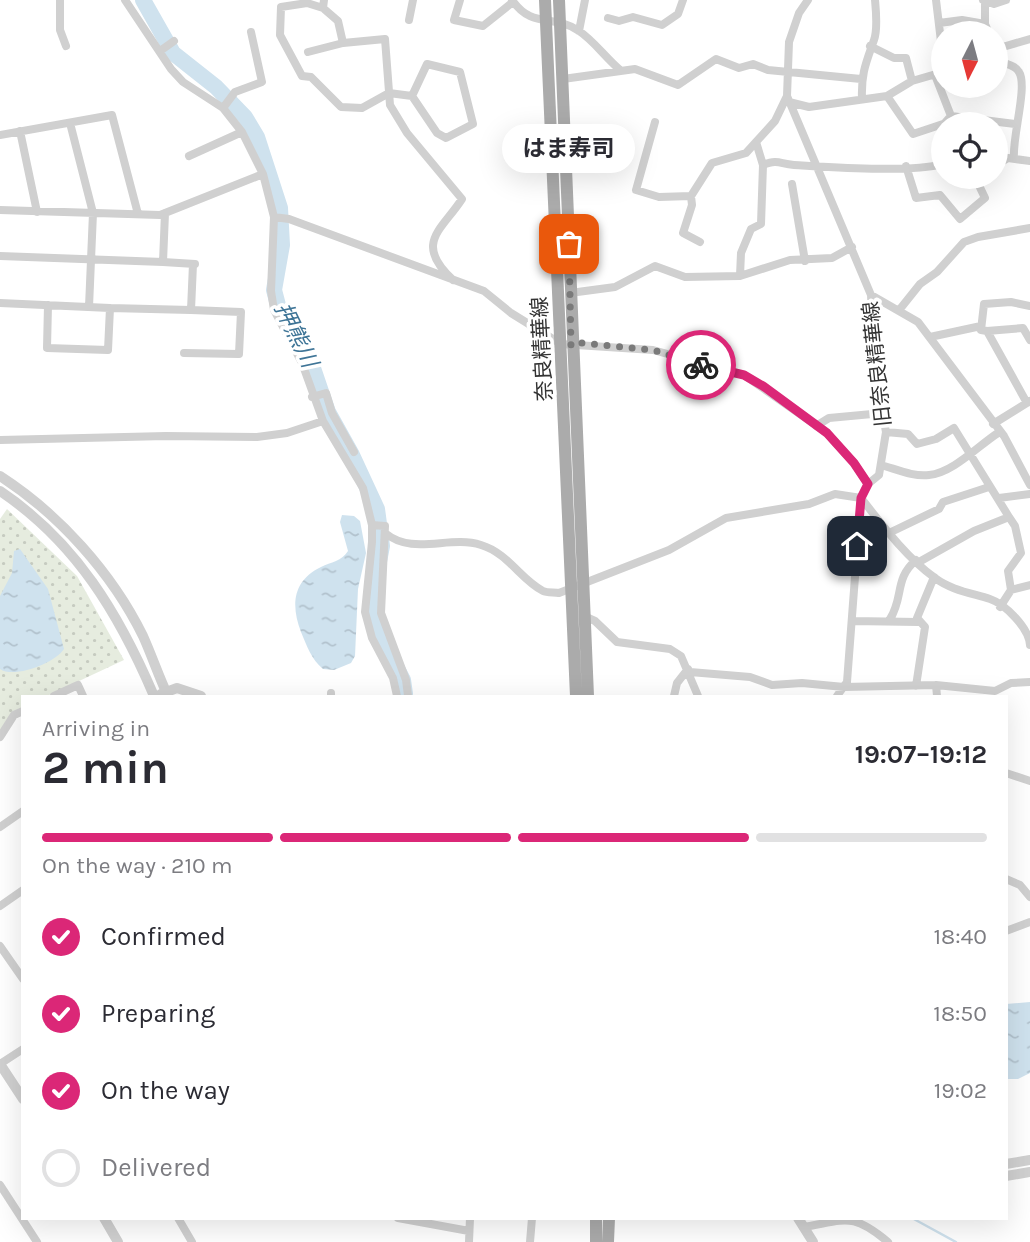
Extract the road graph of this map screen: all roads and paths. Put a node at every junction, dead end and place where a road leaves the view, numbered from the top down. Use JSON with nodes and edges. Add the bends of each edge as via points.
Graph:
{"nodes":[{"id":1,"x":60,"y":0,"type":"edge"},
{"id":2,"x":125,"y":0,"type":"edge"},
{"id":3,"x":413,"y":0,"type":"edge"},
{"id":4,"x":460,"y":0,"type":"edge"},
{"id":5,"x":545,"y":0,"type":"edge"},
{"id":6,"x":559,"y":0,"type":"edge"},
{"id":7,"x":585,"y":0,"type":"edge"},
{"id":8,"x":683,"y":0,"type":"edge"},
{"id":9,"x":808,"y":0,"type":"edge"},
{"id":10,"x":875,"y":0,"type":"edge"},
{"id":11,"x":936,"y":0,"type":"edge"},
{"id":12,"x":1006,"y":0,"type":"edge"},
{"id":13,"x":512,"y":1,"type":"edge"},
{"id":14,"x":984,"y":1,"type":"edge"},
{"id":15,"x":323,"y":4,"type":"edge"},
{"id":16,"x":608,"y":18,"type":"dead end"},
{"id":17,"x":409,"y":20,"type":"dead end"},
{"id":18,"x":939,"y":21,"type":"edge"},
{"id":19,"x":985,"y":21,"type":"edge"},
{"id":20,"x":546,"y":22,"type":"junction"},
{"id":21,"x":560,"y":23,"type":"junction"},
{"id":22,"x":579,"y":31,"type":"junction"},
{"id":23,"x":251,"y":32,"type":"dead end"},
{"id":24,"x":1030,"y":39,"type":"edge"},
{"id":25,"x":174,"y":41,"type":"dead end"},
{"id":26,"x":343,"y":43,"type":"junction"},
{"id":27,"x":1008,"y":44,"type":"edge"},
{"id":28,"x":66,"y":46,"type":"dead end"},
{"id":29,"x":870,"y":46,"type":"junction"},
{"id":30,"x":160,"y":51,"type":"junction"},
{"id":31,"x":308,"y":52,"type":"dead end"},
{"id":32,"x":1008,"y":64,"type":"edge"},
{"id":33,"x":619,"y":69,"type":"junction"},
{"id":34,"x":787,"y":71,"type":"junction"},
{"id":35,"x":931,"y":75,"type":"edge"},
{"id":36,"x":563,"y":79,"type":"junction"},
{"id":37,"x":861,"y":79,"type":"junction"},
{"id":38,"x":912,"y":81,"type":"junction"},
{"id":39,"x":389,"y":93,"type":"junction"},
{"id":40,"x":412,"y":96,"type":"junction"},
{"id":41,"x":887,"y":96,"type":"junction"},
{"id":42,"x":788,"y":99,"type":"junction"},
{"id":43,"x":862,"y":99,"type":"junction"},
{"id":44,"x":223,"y":108,"type":"junction"},
{"id":45,"x":655,"y":122,"type":"dead end"},
{"id":46,"x":70,"y":123,"type":"junction"},
{"id":47,"x":1008,"y":123,"type":"edge"},
{"id":48,"x":1015,"y":124,"type":"junction"},
{"id":49,"x":931,"y":128,"type":"edge"},
{"id":50,"x":20,"y":131,"type":"junction"},
{"id":51,"x":242,"y":132,"type":"junction"},
{"id":52,"x":0,"y":135,"type":"edge"},
{"id":53,"x":757,"y":142,"type":"junction"},
{"id":54,"x":189,"y":156,"type":"dead end"},
{"id":55,"x":1014,"y":159,"type":"junction"},
{"id":56,"x":1008,"y":161,"type":"edge"},
{"id":57,"x":1030,"y":161,"type":"edge"},
{"id":58,"x":814,"y":164,"type":"junction"},
{"id":59,"x":931,"y":164,"type":"edge"},
{"id":60,"x":763,"y":165,"type":"junction"},
{"id":61,"x":906,"y":166,"type":"junction"},
{"id":62,"x":263,"y":174,"type":"junction"},
{"id":63,"x":792,"y":184,"type":"dead end"},
{"id":64,"x":981,"y":189,"type":"edge"},
{"id":65,"x":691,"y":196,"type":"junction"},
{"id":66,"x":0,"y":211,"type":"edge"},
{"id":67,"x":37,"y":212,"type":"junction"},
{"id":68,"x":93,"y":213,"type":"junction"},
{"id":69,"x":165,"y":213,"type":"junction"},
{"id":70,"x":138,"y":214,"type":"junction"},
{"id":71,"x":274,"y":217,"type":"junction"},
{"id":72,"x":1030,"y":228,"type":"edge"},
{"id":73,"x":700,"y":242,"type":"dead end"},
{"id":74,"x":852,"y":247,"type":"junction"},
{"id":75,"x":0,"y":256,"type":"edge"},
{"id":76,"x":90,"y":259,"type":"junction"},
{"id":77,"x":806,"y":261,"type":"junction"},
{"id":78,"x":163,"y":262,"type":"junction"},
{"id":79,"x":740,"y":276,"type":"junction"},
{"id":80,"x":458,"y":284,"type":"junction"},
{"id":81,"x":570,"y":293,"type":"junction"},
{"id":82,"x":871,"y":295,"type":"junction"},
{"id":83,"x":0,"y":303,"type":"edge"},
{"id":84,"x":48,"y":305,"type":"junction"},
{"id":85,"x":1030,"y":306,"type":"edge"},
{"id":86,"x":89,"y":307,"type":"junction"},
{"id":87,"x":110,"y":308,"type":"junction"},
{"id":88,"x":900,"y":309,"type":"junction"},
{"id":89,"x":191,"y":310,"type":"junction"},
{"id":90,"x":984,"y":328,"type":"junction"},
{"id":91,"x":930,"y":337,"type":"junction"},
{"id":92,"x":1030,"y":340,"type":"edge"},
{"id":93,"x":566,"y":345,"type":"junction"},
{"id":94,"x":184,"y":353,"type":"dead end"},
{"id":95,"x":312,"y":397,"type":"junction"},
{"id":96,"x":1029,"y":402,"type":"edge"},
{"id":97,"x":883,"y":412,"type":"junction"},
{"id":98,"x":323,"y":421,"type":"junction"},
{"id":99,"x":993,"y":424,"type":"junction"},
{"id":100,"x":816,"y":426,"type":"junction"},
{"id":101,"x":886,"y":432,"type":"junction"},
{"id":102,"x":998,"y":433,"type":"junction"},
{"id":103,"x":0,"y":440,"type":"edge"},
{"id":104,"x":355,"y":452,"type":"dead end"},
{"id":105,"x":968,"y":452,"type":"junction"},
{"id":106,"x":881,"y":465,"type":"junction"},
{"id":107,"x":0,"y":476,"type":"edge"},
{"id":108,"x":868,"y":484,"type":"junction"},
{"id":109,"x":1030,"y":485,"type":"edge"},
{"id":110,"x":989,"y":487,"type":"junction"},
{"id":111,"x":0,"y":491,"type":"edge"},
{"id":112,"x":1030,"y":494,"type":"edge"},
{"id":113,"x":861,"y":498,"type":"junction"},
{"id":114,"x":999,"y":498,"type":"junction"},
{"id":115,"x":1009,"y":517,"type":"junction"},
{"id":116,"x":372,"y":525,"type":"junction"},
{"id":117,"x":384,"y":529,"type":"junction"},
{"id":118,"x":889,"y":533,"type":"junction"},
{"id":119,"x":917,"y":561,"type":"junction"},
{"id":120,"x":934,"y":577,"type":"junction"},
{"id":121,"x":577,"y":585,"type":"junction"},
{"id":122,"x":1030,"y":585,"type":"edge"},
{"id":123,"x":1011,"y":590,"type":"junction"},
{"id":124,"x":1000,"y":607,"type":"junction"},
{"id":125,"x":584,"y":616,"type":"junction"},
{"id":126,"x":890,"y":619,"type":"junction"},
{"id":127,"x":852,"y":621,"type":"junction"},
{"id":128,"x":918,"y":622,"type":"junction"},
{"id":129,"x":1030,"y":645,"type":"edge"},
{"id":130,"x":689,"y":671,"type":"junction"},
{"id":131,"x":1030,"y":682,"type":"edge"},
{"id":132,"x":936,"y":685,"type":"junction"},
{"id":133,"x":916,"y":686,"type":"junction"},
{"id":134,"x":844,"y":687,"type":"junction"},
{"id":135,"x":167,"y":694,"type":"edge"},
{"id":136,"x":56,"y":695,"type":"edge"},
{"id":137,"x":83,"y":695,"type":"edge"},
{"id":138,"x":154,"y":695,"type":"edge"},
{"id":139,"x":198,"y":695,"type":"edge"},
{"id":140,"x":397,"y":695,"type":"edge"},
{"id":141,"x":408,"y":695,"type":"edge"},
{"id":142,"x":576,"y":695,"type":"edge"},
{"id":143,"x":588,"y":695,"type":"edge"},
{"id":144,"x":674,"y":695,"type":"edge"},
{"id":145,"x":698,"y":695,"type":"edge"},
{"id":146,"x":838,"y":695,"type":"edge"},
{"id":147,"x":937,"y":695,"type":"edge"},
{"id":148,"x":21,"y":712,"type":"edge"},
{"id":149,"x":0,"y":737,"type":"edge"},
{"id":150,"x":1008,"y":774,"type":"edge"},
{"id":151,"x":1030,"y":781,"type":"edge"},
{"id":152,"x":21,"y":812,"type":"edge"},
{"id":153,"x":0,"y":827,"type":"edge"},
{"id":154,"x":1008,"y":880,"type":"edge"},
{"id":155,"x":21,"y":891,"type":"edge"},
{"id":156,"x":1030,"y":897,"type":"edge"},
{"id":157,"x":0,"y":906,"type":"edge"},
{"id":158,"x":1030,"y":922,"type":"edge"},
{"id":159,"x":1008,"y":930,"type":"edge"},
{"id":160,"x":0,"y":946,"type":"edge"},
{"id":161,"x":21,"y":973,"type":"edge"},
{"id":162,"x":21,"y":1050,"type":"edge"},
{"id":163,"x":0,"y":1064,"type":"edge"},
{"id":164,"x":21,"y":1096,"type":"edge"},
{"id":165,"x":1030,"y":1160,"type":"edge"},
{"id":166,"x":1008,"y":1164,"type":"edge"},
{"id":167,"x":1030,"y":1172,"type":"edge"},
{"id":168,"x":1008,"y":1176,"type":"edge"},
{"id":169,"x":0,"y":1185,"type":"edge"},
{"id":170,"x":21,"y":1217,"type":"edge"},
{"id":171,"x":23,"y":1220,"type":"edge"},
{"id":172,"x":105,"y":1220,"type":"edge"},
{"id":173,"x":180,"y":1220,"type":"edge"},
{"id":174,"x":410,"y":1220,"type":"edge"},
{"id":175,"x":470,"y":1220,"type":"edge"},
{"id":176,"x":532,"y":1220,"type":"edge"},
{"id":177,"x":596,"y":1220,"type":"edge"},
{"id":178,"x":609,"y":1220,"type":"edge"},
{"id":179,"x":839,"y":1220,"type":"edge"},
{"id":180,"x":856,"y":1220,"type":"edge"},
{"id":181,"x":800,"y":1223,"type":"edge"},
{"id":182,"x":469,"y":1230,"type":"junction"},
{"id":183,"x":37,"y":1242,"type":"edge"},
{"id":184,"x":118,"y":1242,"type":"edge"},
{"id":185,"x":192,"y":1242,"type":"edge"},
{"id":186,"x":469,"y":1242,"type":"edge"},
{"id":187,"x":530,"y":1242,"type":"edge"},
{"id":188,"x":596,"y":1242,"type":"edge"},
{"id":189,"x":608,"y":1242,"type":"edge"},
{"id":190,"x":813,"y":1242,"type":"edge"},
{"id":191,"x":888,"y":1242,"type":"edge"}],
"edges":[{"from":1,"to":28,"type":"street","via":[[60,30]]},
{"from":2,"to":30,"type":"street"},
{"from":3,"to":17,"type":"street"},
{"from":4,"to":13,"type":"street","via":[[454,20],[483,26]]},
{"from":5,"to":20,"type":"main road","name":"奈良精華線"},
{"from":6,"to":21,"type":"main road","name":"奈良精華線"},
{"from":7,"to":22,"type":"street"},
{"from":8,"to":16,"type":"street","via":[[678,14],[662,25]]},
{"from":9,"to":34,"type":"street","name":"旧奈良精華線","via":[[789,42]]},
{"from":10,"to":29,"type":"street"},
{"from":11,"to":18,"type":"street"},
{"from":12,"to":14,"type":"street"},
{"from":13,"to":20,"type":"street","via":[[530,19]]},
{"from":14,"to":19,"type":"street"},
{"from":15,"to":26,"type":"street","via":[[338,21]]},
{"from":15,"to":39,"type":"street","via":[[281,7],[280,35],[302,76],[311,77],[341,107],[362,108]]},
{"from":20,"to":21,"type":"street"},
{"from":20,"to":93,"type":"main road","name":"奈良精華線"},
{"from":21,"to":22,"type":"street"},
{"from":21,"to":36,"type":"main road","name":"奈良精華線"},
{"from":22,"to":33,"type":"street"},
{"from":23,"to":44,"type":"street","via":[[262,82],[235,92]]},
{"from":24,"to":27,"type":"street"},
{"from":25,"to":30,"type":"street"},
{"from":26,"to":31,"type":"street"},
{"from":26,"to":39,"type":"street","via":[[385,39]]},
{"from":29,"to":37,"type":"street"},
{"from":29,"to":38,"type":"street","via":[[894,58],[906,58]]},
{"from":30,"to":44,"type":"street","via":[[183,82]]},
{"from":32,"to":48,"type":"street","via":[[1021,79]]},
{"from":33,"to":34,"type":"street","via":[[648,71],[674,86],[716,58],[739,68],[753,64]]},
{"from":33,"to":36,"type":"street"},
{"from":34,"to":37,"type":"street"},
{"from":34,"to":42,"type":"street","name":"旧奈良精華線"},
{"from":35,"to":38,"type":"street"},
{"from":36,"to":81,"type":"main road","name":"奈良精華線"},
{"from":37,"to":43,"type":"street"},
{"from":38,"to":41,"type":"street"},
{"from":39,"to":40,"type":"street"},
{"from":39,"to":80,"type":"street","via":[[390,105],[407,134],[461,199],[435,232],[433,242],[438,262]]},
{"from":40,"to":40,"type":"street","via":[[437,133],[446,138],[473,124],[460,72],[427,64]]},
{"from":41,"to":43,"type":"street"},
{"from":41,"to":49,"type":"street","via":[[913,134]]},
{"from":42,"to":43,"type":"street","via":[[809,107]]},
{"from":42,"to":53,"type":"street"},
{"from":42,"to":58,"type":"street","name":"旧奈良精華線"},
{"from":44,"to":51,"type":"street"},
{"from":45,"to":65,"type":"street","via":[[636,190],[659,197]]},
{"from":46,"to":50,"type":"street"},
{"from":46,"to":68,"type":"street"},
{"from":46,"to":70,"type":"street","via":[[112,115]]},
{"from":47,"to":48,"type":"street"},
{"from":48,"to":55,"type":"street"},
{"from":50,"to":52,"type":"street"},
{"from":50,"to":67,"type":"street"},
{"from":51,"to":54,"type":"street"},
{"from":51,"to":62,"type":"street"},
{"from":53,"to":60,"type":"street"},
{"from":53,"to":65,"type":"street","via":[[746,153],[712,163]]},
{"from":55,"to":56,"type":"street"},
{"from":55,"to":57,"type":"street"},
{"from":58,"to":60,"type":"street","via":[[777,160]]},
{"from":58,"to":61,"type":"street"},
{"from":58,"to":74,"type":"street","name":"旧奈良精華線"},
{"from":59,"to":61,"type":"street"},
{"from":60,"to":79,"type":"street","via":[[761,225],[751,229],[741,253]]},
{"from":61,"to":64,"type":"street","via":[[916,198],[940,195],[960,219],[985,198]]},
{"from":62,"to":69,"type":"street"},
{"from":62,"to":71,"type":"street"},
{"from":63,"to":77,"type":"street"},
{"from":65,"to":73,"type":"street","via":[[683,233]]},
{"from":66,"to":67,"type":"street"},
{"from":67,"to":68,"type":"street"},
{"from":68,"to":70,"type":"street"},
{"from":68,"to":76,"type":"street"},
{"from":69,"to":70,"type":"street"},
{"from":69,"to":78,"type":"street"},
{"from":71,"to":80,"type":"street"},
{"from":71,"to":95,"type":"street","via":[[274,310],[302,363]]},
{"from":72,"to":88,"type":"street","via":[[964,242]]},
{"from":74,"to":77,"type":"street","via":[[832,258]]},
{"from":74,"to":82,"type":"street","name":"旧奈良精華線"},
{"from":75,"to":76,"type":"street"},
{"from":76,"to":78,"type":"street"},
{"from":76,"to":86,"type":"street"},
{"from":77,"to":79,"type":"street","via":[[778,263]]},
{"from":78,"to":89,"type":"street","via":[[194,264]]},
{"from":79,"to":81,"type":"street","via":[[685,277],[655,266],[603,290]]},
{"from":80,"to":93,"type":"street","via":[[484,291],[511,313]]},
{"from":81,"to":93,"type":"main road","name":"奈良精華線"},
{"from":82,"to":88,"type":"street"},
{"from":82,"to":97,"type":"street","name":"旧奈良精華線","via":[[875,373]]},
{"from":83,"to":84,"type":"street"},
{"from":84,"to":86,"type":"street"},
{"from":84,"to":87,"type":"street","via":[[47,348],[108,350]]},
{"from":85,"to":90,"type":"street","via":[[984,303]]},
{"from":86,"to":87,"type":"street"},
{"from":87,"to":89,"type":"street"},
{"from":88,"to":91,"type":"street"},
{"from":89,"to":94,"type":"street","via":[[241,312],[239,354]]},
{"from":90,"to":91,"type":"street"},
{"from":90,"to":92,"type":"street","via":[[1023,328]]},
{"from":90,"to":96,"type":"street"},
{"from":91,"to":99,"type":"street"},
{"from":93,"to":100,"type":"street","via":[[653,350],[744,375]]},
{"from":93,"to":121,"type":"main road","name":"奈良精華線"},
{"from":95,"to":98,"type":"street"},
{"from":95,"to":104,"type":"street","via":[[326,393]]},
{"from":96,"to":99,"type":"street"},
{"from":97,"to":100,"type":"street","via":[[829,418]]},
{"from":97,"to":101,"type":"street","name":"旧奈良精華線"},
{"from":98,"to":103,"type":"street","via":[[257,437]]},
{"from":98,"to":116,"type":"street","via":[[363,488]]},
{"from":99,"to":102,"type":"street"},
{"from":100,"to":108,"type":"street","via":[[854,463]]},
{"from":101,"to":105,"type":"street","via":[[908,434],[917,444],[954,428]]},
{"from":101,"to":106,"type":"street","name":"旧奈良精華線"},
{"from":102,"to":105,"type":"street"},
{"from":102,"to":109,"type":"street","via":[[1004,436]]},
{"from":105,"to":106,"type":"street","via":[[932,475]]},
{"from":105,"to":110,"type":"street"},
{"from":106,"to":108,"type":"street","name":"旧奈良精華線","via":[[879,475]]},
{"from":107,"to":135,"type":"street","via":[[47,511],[94,561],[142,635]]},
{"from":108,"to":113,"type":"street","name":"旧奈良精華線"},
{"from":110,"to":114,"type":"street"},
{"from":110,"to":118,"type":"street","via":[[943,502],[939,509]]},
{"from":111,"to":138,"type":"street","via":[[39,520],[86,571],[113,610]]},
{"from":112,"to":114,"type":"street"},
{"from":113,"to":118,"type":"street"},
{"from":113,"to":121,"type":"street","via":[[835,494],[809,504],[726,518],[669,550]]},
{"from":113,"to":127,"type":"street","name":"旧奈良精華線"},
{"from":114,"to":115,"type":"street"},
{"from":115,"to":119,"type":"street"},
{"from":115,"to":123,"type":"street","via":[[1021,553],[1008,571]]},
{"from":116,"to":117,"type":"street"},
{"from":116,"to":140,"type":"street","via":[[365,612]]},
{"from":117,"to":121,"type":"street","via":[[395,541],[411,545],[483,545],[543,591],[559,593]]},
{"from":117,"to":141,"type":"street","via":[[381,612]]},
{"from":118,"to":119,"type":"street"},
{"from":119,"to":120,"type":"street"},
{"from":119,"to":126,"type":"street","via":[[901,578]]},
{"from":120,"to":124,"type":"street","via":[[975,597],[992,599]]},
{"from":120,"to":128,"type":"street"},
{"from":121,"to":125,"type":"main road","name":"奈良精華線"},
{"from":121,"to":142,"type":"main road","name":"奈良精華線"},
{"from":122,"to":123,"type":"street"},
{"from":123,"to":124,"type":"street"},
{"from":124,"to":129,"type":"street","via":[[1026,626]]},
{"from":125,"to":130,"type":"street","via":[[617,642],[670,649],[681,656]]},
{"from":125,"to":143,"type":"main road","name":"奈良精華線"},
{"from":126,"to":127,"type":"street"},
{"from":126,"to":128,"type":"street"},
{"from":127,"to":134,"type":"street","name":"旧奈良精華線"},
{"from":128,"to":133,"type":"street","via":[[925,627]]},
{"from":130,"to":134,"type":"street","via":[[750,677],[772,685],[802,682]]},
{"from":130,"to":144,"type":"street","via":[[677,683]]},
{"from":130,"to":145,"type":"street"},
{"from":131,"to":132,"type":"street","via":[[1011,683],[995,691]]},
{"from":132,"to":133,"type":"street"},
{"from":132,"to":147,"type":"street"},
{"from":133,"to":134,"type":"street"},
{"from":134,"to":146,"type":"street","name":"旧奈良精華線"},
{"from":135,"to":139,"type":"street","via":[[177,688]]},
{"from":136,"to":137,"type":"street","via":[[78,685]]},
{"from":148,"to":149,"type":"street"},
{"from":150,"to":151,"type":"street"},
{"from":152,"to":153,"type":"street"},
{"from":154,"to":156,"type":"street"},
{"from":155,"to":157,"type":"street"},
{"from":158,"to":159,"type":"street"},
{"from":160,"to":161,"type":"street"},
{"from":162,"to":163,"type":"street"},
{"from":163,"to":164,"type":"street"},
{"from":165,"to":166,"type":"street"},
{"from":167,"to":168,"type":"street"},
{"from":169,"to":170,"type":"street"},
{"from":171,"to":183,"type":"street"},
{"from":172,"to":184,"type":"street"},
{"from":173,"to":185,"type":"street"},
{"from":174,"to":182,"type":"street"},
{"from":175,"to":182,"type":"street"},
{"from":176,"to":187,"type":"street"},
{"from":177,"to":188,"type":"main road"},
{"from":178,"to":189,"type":"main road"},
{"from":179,"to":181,"type":"street"},
{"from":180,"to":191,"type":"street"},
{"from":181,"to":190,"type":"street"},
{"from":182,"to":186,"type":"street"}]}
